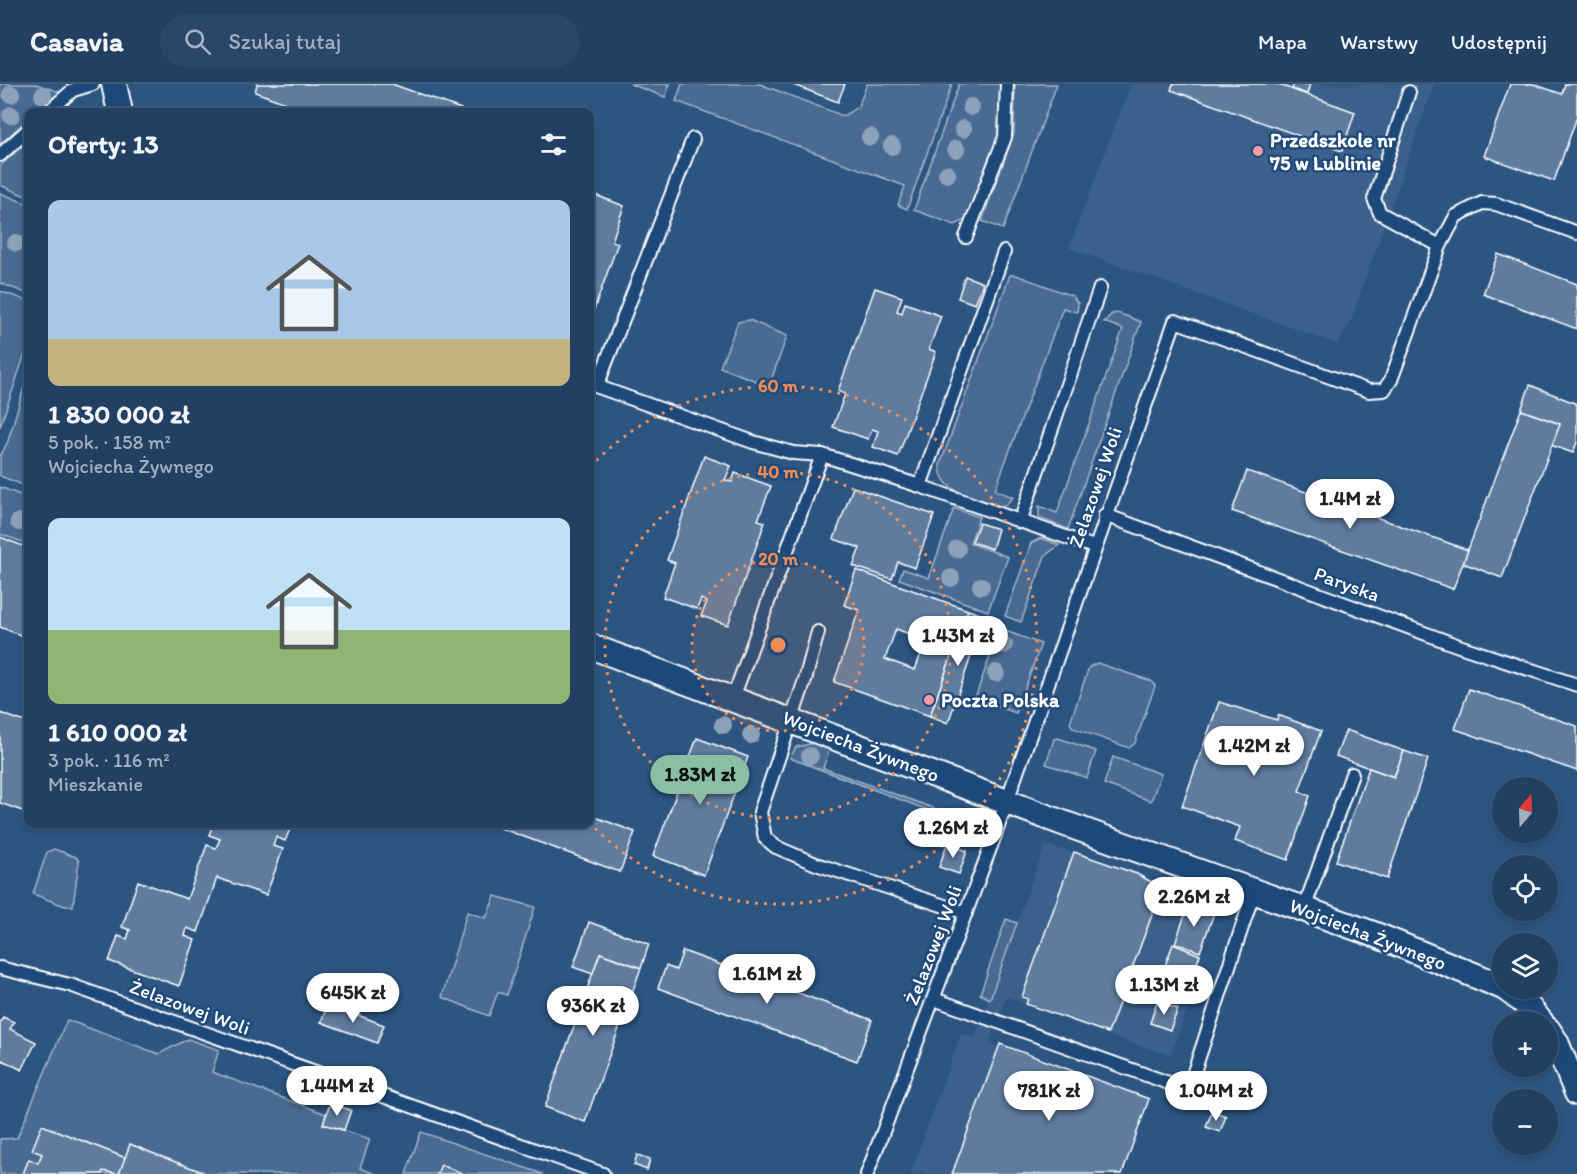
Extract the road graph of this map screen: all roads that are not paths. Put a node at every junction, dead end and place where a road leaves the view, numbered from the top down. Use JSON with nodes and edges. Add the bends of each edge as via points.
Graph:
{"nodes":[{"id":1,"x":93,"y":84,"type":"edge"},
{"id":2,"x":114,"y":84,"type":"edge"},
{"id":3,"x":1007,"y":84,"type":"edge"},
{"id":4,"x":1409,"y":92,"type":"dead end"},
{"id":5,"x":53,"y":108,"type":"edge"},
{"id":6,"x":119,"y":108,"type":"edge"},
{"id":7,"x":24,"y":134,"type":"edge"},
{"id":8,"x":693,"y":139,"type":"dead end"},
{"id":9,"x":0,"y":155,"type":"edge"},
{"id":10,"x":1577,"y":233,"type":"edge"},
{"id":11,"x":966,"y":237,"type":"dead end"},
{"id":12,"x":1440,"y":246,"type":"junction"},
{"id":13,"x":1004,"y":252,"type":"dead end"},
{"id":14,"x":1100,"y":288,"type":"dead end"},
{"id":15,"x":594,"y":383,"type":"edge"},
{"id":16,"x":594,"y":385,"type":"edge"},
{"id":17,"x":822,"y":455,"type":"junction"},
{"id":18,"x":920,"y":486,"type":"junction"},
{"id":19,"x":1105,"y":516,"type":"junction"},
{"id":20,"x":1020,"y":522,"type":"junction"},
{"id":21,"x":1094,"y":547,"type":"junction"},
{"id":22,"x":818,"y":632,"type":"dead end"},
{"id":23,"x":594,"y":647,"type":"edge"},
{"id":24,"x":1577,"y":685,"type":"edge"},
{"id":25,"x":733,"y":698,"type":"junction"},
{"id":26,"x":790,"y":719,"type":"junction"},
{"id":27,"x":1352,"y":774,"type":"dead end"},
{"id":28,"x":1006,"y":801,"type":"junction"},
{"id":29,"x":1254,"y":891,"type":"junction"},
{"id":30,"x":1304,"y":909,"type":"junction"},
{"id":31,"x":966,"y":913,"type":"junction"},
{"id":32,"x":0,"y":969,"type":"edge"},
{"id":33,"x":1492,"y":983,"type":"edge"},
{"id":34,"x":934,"y":999,"type":"junction"},
{"id":35,"x":1520,"y":999,"type":"edge"},
{"id":36,"x":1532,"y":1011,"type":"edge"},
{"id":37,"x":1558,"y":1047,"type":"edge"},
{"id":38,"x":1577,"y":1093,"type":"edge"},
{"id":39,"x":603,"y":1174,"type":"edge"},
{"id":40,"x":867,"y":1174,"type":"edge"}],
"edges":[{"from":1,"to":5,"type":"lane","via":[[73,90]]},
{"from":2,"to":6,"type":"street"},
{"from":3,"to":11,"type":"lane","via":[[1005,137]]},
{"from":4,"to":12,"type":"lane","via":[[1374,199],[1380,213]]},
{"from":7,"to":9,"type":"lane"},
{"from":8,"to":15,"type":"lane"},
{"from":10,"to":12,"type":"lane","name":"Żelazowej Woli","via":[[1520,211],[1482,203],[1456,216]]},
{"from":12,"to":19,"type":"lane","name":"Żelazowej Woli","via":[[1384,390],[1369,391],[1175,321]]},
{"from":13,"to":18,"type":"lane"},
{"from":14,"to":20,"type":"lane"},
{"from":16,"to":17,"type":"lane","via":[[753,442],[793,453]]},
{"from":17,"to":18,"type":"lane"},
{"from":17,"to":25,"type":"lane"},
{"from":18,"to":20,"type":"lane"},
{"from":19,"to":21,"type":"lane","name":"Żelazowej Woli"},
{"from":19,"to":24,"type":"lane","name":"Paryska","via":[[1459,646]]},
{"from":20,"to":21,"type":"lane"},
{"from":21,"to":28,"type":"lane","name":"Żelazowej Woli"},
{"from":22,"to":26,"type":"lane"},
{"from":23,"to":25,"type":"street","name":"Wojciecha Żywnego"},
{"from":25,"to":26,"type":"street","name":"Wojciecha Żywnego"},
{"from":26,"to":28,"type":"street","name":"Wojciecha Żywnego"},
{"from":26,"to":31,"type":"lane","via":[[760,812],[765,838],[776,847],[816,864]]},
{"from":27,"to":30,"type":"lane"},
{"from":28,"to":29,"type":"street","name":"Wojciecha Żywnego"},
{"from":28,"to":31,"type":"lane","name":"Żelazowej Woli"},
{"from":29,"to":30,"type":"street","name":"Wojciecha Żywnego"},
{"from":29,"to":34,"type":"lane","via":[[1188,1090]]},
{"from":30,"to":33,"type":"street","name":"Wojciecha Żywnego"},
{"from":31,"to":34,"type":"lane","name":"Żelazowej Woli"},
{"from":32,"to":39,"type":"lane","name":"Żelazowej Woli","via":[[70,985]]},
{"from":34,"to":40,"type":"lane","name":"Żelazowej Woli"},
{"from":35,"to":36,"type":"street","name":"Wojciecha Żywnego"},
{"from":37,"to":38,"type":"street"}]}
